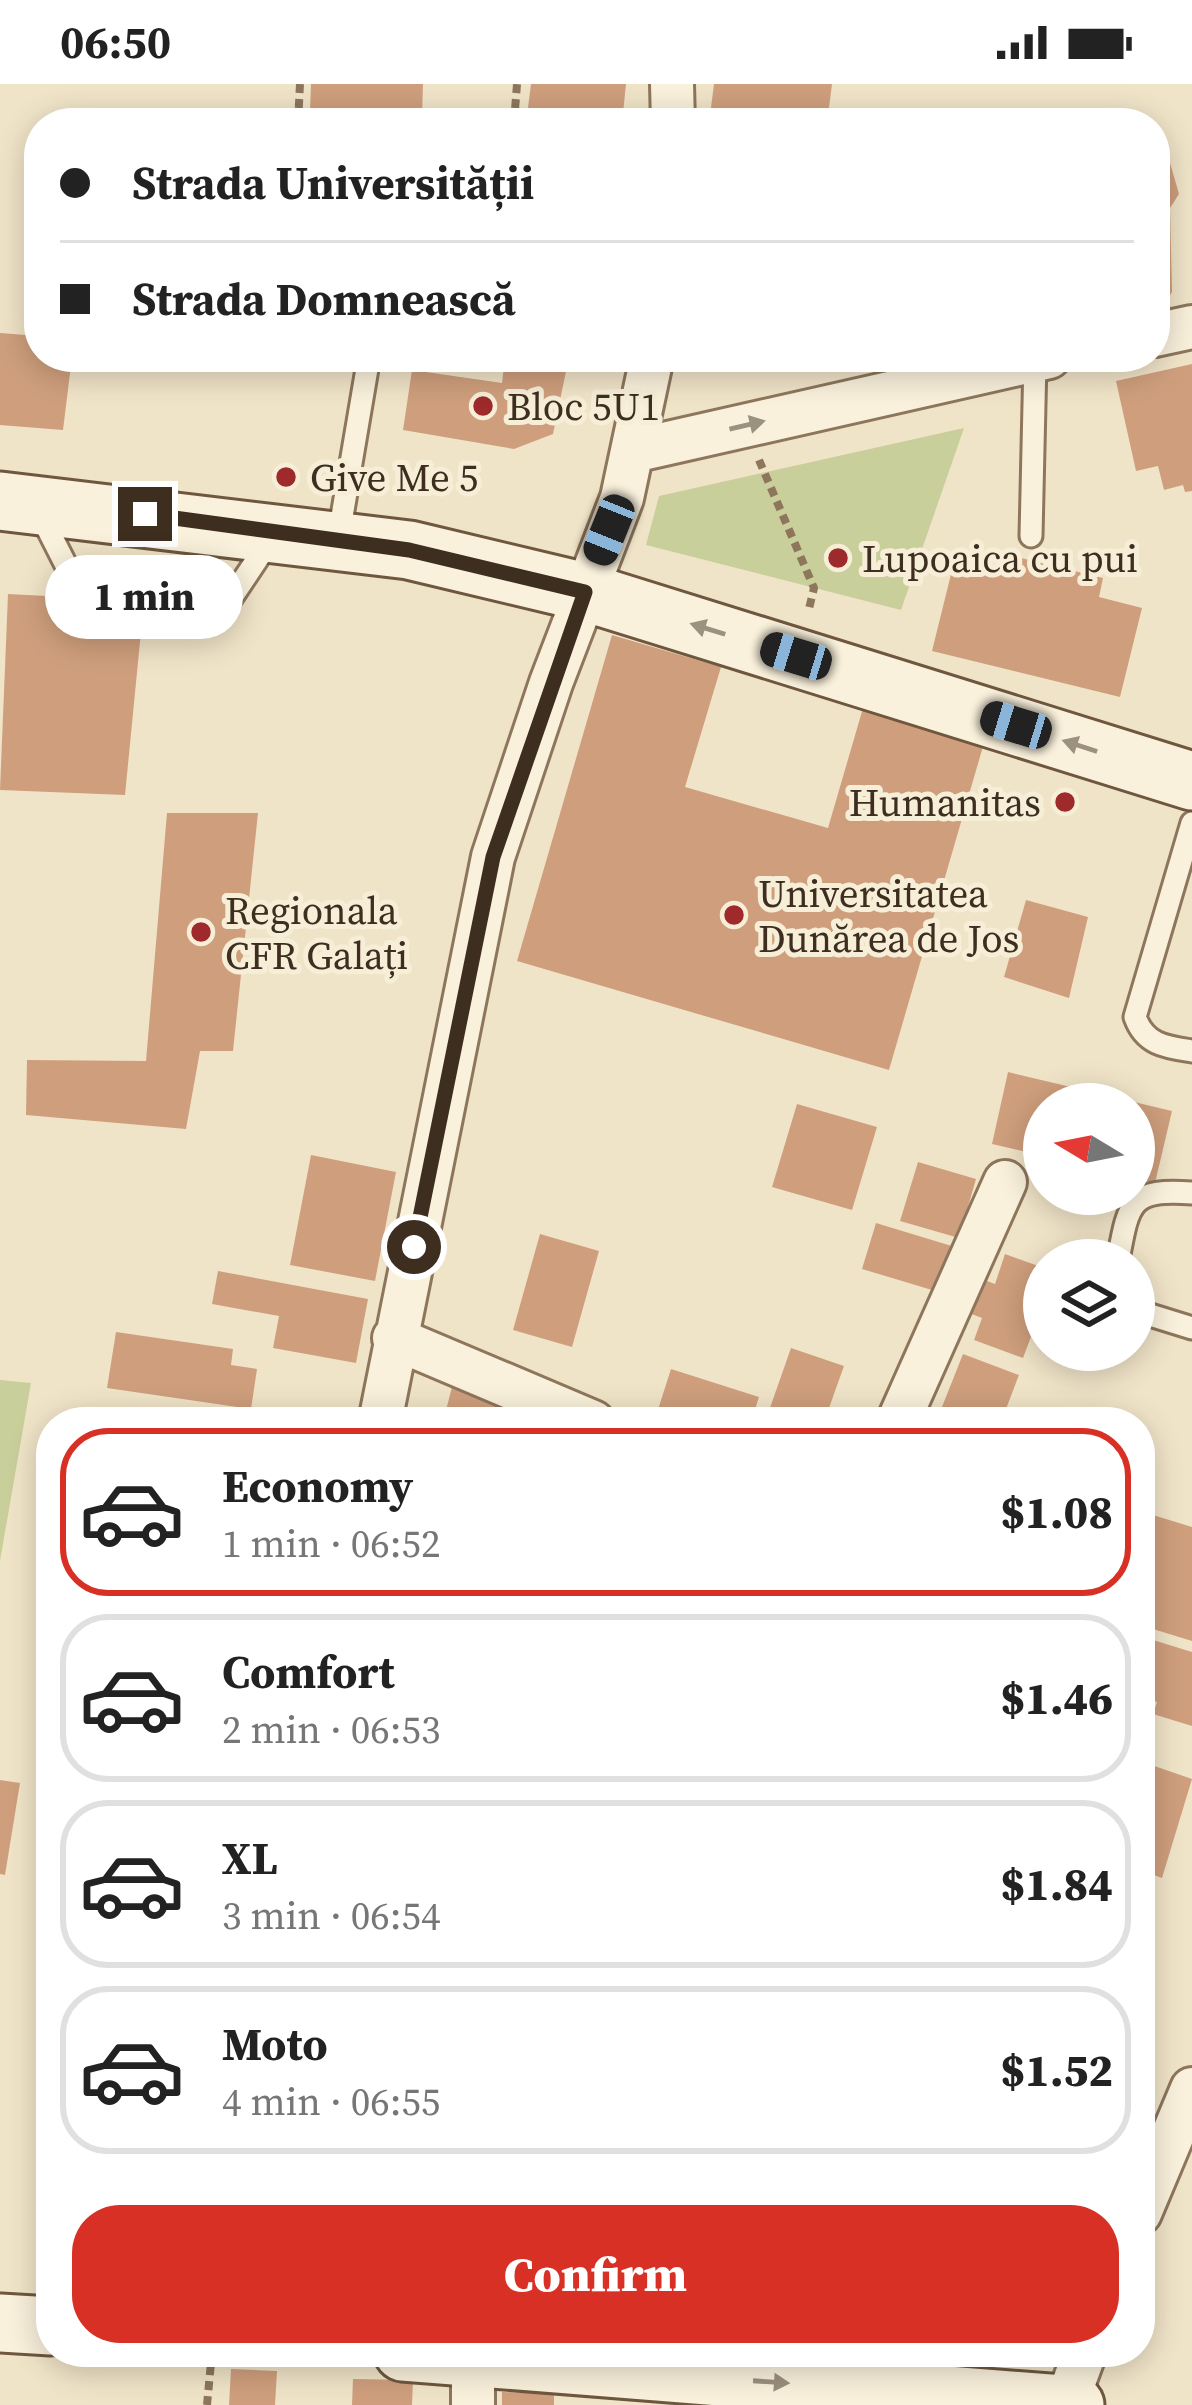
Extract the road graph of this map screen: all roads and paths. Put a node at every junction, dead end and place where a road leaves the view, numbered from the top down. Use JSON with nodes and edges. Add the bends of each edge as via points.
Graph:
{"nodes":[{"id":1,"x":366,"y":372,"type":"edge"},
{"id":2,"x":649,"y":372,"type":"edge"},
{"id":3,"x":980,"y":372,"type":"edge"},
{"id":4,"x":1041,"y":372,"type":"edge"},
{"id":5,"x":743,"y":426,"type":"junction"},
{"id":6,"x":633,"y":451,"type":"junction"},
{"id":7,"x":18,"y":503,"type":"edge"},
{"id":8,"x":1030,"y":536,"type":"dead end"},
{"id":9,"x":338,"y":541,"type":"junction"},
{"id":10,"x":585,"y":592,"type":"junction"},
{"id":11,"x":796,"y":656,"type":"junction"},
{"id":12,"x":1192,"y":781,"type":"edge"},
{"id":13,"x":1192,"y":824,"type":"edge"},
{"id":14,"x":1192,"y":1052,"type":"edge"},
{"id":15,"x":1005,"y":1182,"type":"dead end"},
{"id":16,"x":1192,"y":1193,"type":"edge"},
{"id":17,"x":1123,"y":1239,"type":"edge"},
{"id":18,"x":1155,"y":1317,"type":"edge"},
{"id":19,"x":1192,"y":1328,"type":"edge"},
{"id":20,"x":394,"y":1338,"type":"junction"},
{"id":21,"x":382,"y":1407,"type":"edge"},
{"id":22,"x":557,"y":1407,"type":"edge"},
{"id":23,"x":905,"y":1407,"type":"edge"},
{"id":24,"x":1192,"y":2089,"type":"edge"},
{"id":25,"x":1155,"y":2177,"type":"edge"},
{"id":26,"x":0,"y":2323,"type":"edge"},
{"id":27,"x":36,"y":2325,"type":"edge"},
{"id":28,"x":211,"y":2367,"type":"edge"},
{"id":29,"x":440,"y":2367,"type":"edge"},
{"id":30,"x":547,"y":2367,"type":"edge"},
{"id":31,"x":660,"y":2367,"type":"edge"},
{"id":32,"x":1081,"y":2367,"type":"edge"},
{"id":33,"x":473,"y":2381,"type":"edge"},
{"id":34,"x":207,"y":2405,"type":"edge"},
{"id":35,"x":1070,"y":2405,"type":"edge"}],
"edges":[{"from":1,"to":9,"type":"lane"},
{"from":2,"to":6,"type":"street"},
{"from":5,"to":3,"type":"street","one_way":true},
{"from":4,"to":8,"type":"lane"},
{"from":5,"to":6,"type":"street"},
{"from":5,"to":11,"type":"path","via":[[814,588]]},
{"from":6,"to":10,"type":"street"},
{"from":7,"to":9,"type":"main road"},
{"from":9,"to":10,"type":"main road"},
{"from":11,"to":10,"type":"main road","one_way":true},
{"from":10,"to":20,"type":"street","via":[[493,857]]},
{"from":12,"to":11,"type":"main road","one_way":true},
{"from":13,"to":14,"type":"lane","via":[[1135,1018],[1157,1046]]},
{"from":15,"to":23,"type":"street"},
{"from":16,"to":17,"type":"lane","via":[[1138,1197]]},
{"from":18,"to":19,"type":"lane"},
{"from":20,"to":21,"type":"street"},
{"from":20,"to":22,"type":"street"},
{"from":24,"to":25,"type":"street"},
{"from":26,"to":27,"type":"main road"},
{"from":28,"to":34,"type":"path"},
{"from":29,"to":33,"type":"main road"},
{"from":30,"to":33,"type":"main road"},
{"from":31,"to":35,"type":"main road","one_way":true},
{"from":32,"to":35,"type":"street"}]}
